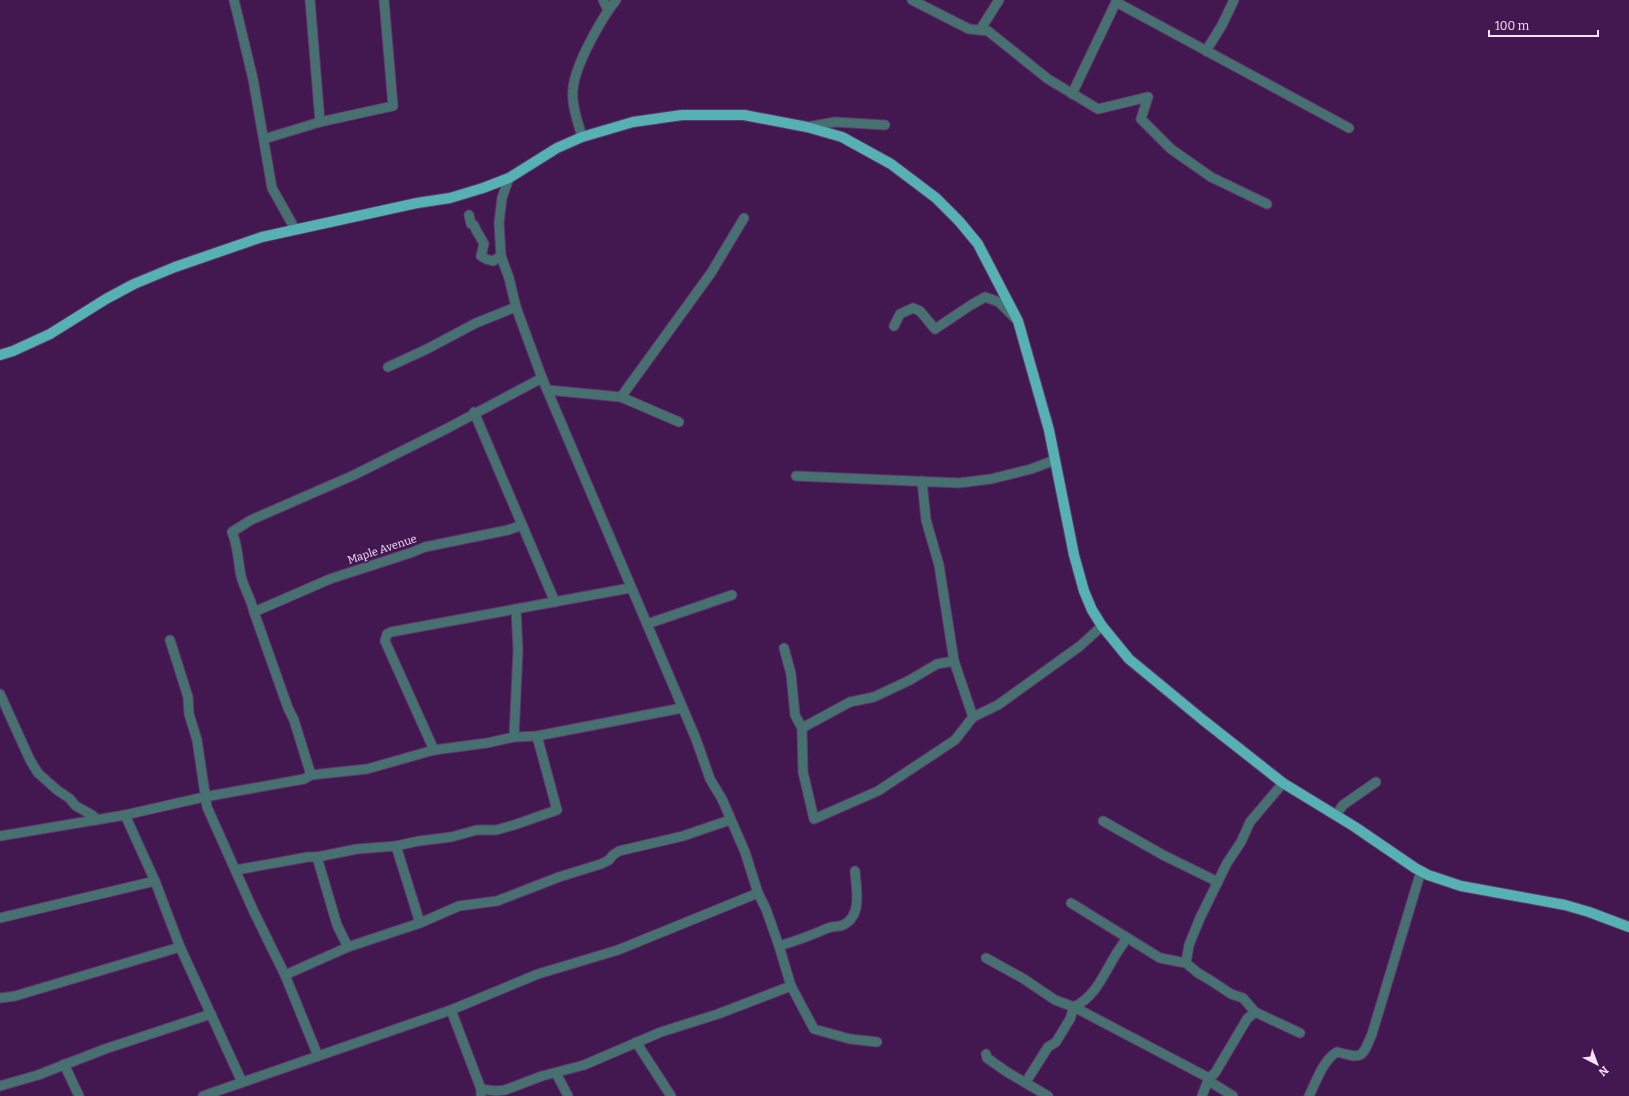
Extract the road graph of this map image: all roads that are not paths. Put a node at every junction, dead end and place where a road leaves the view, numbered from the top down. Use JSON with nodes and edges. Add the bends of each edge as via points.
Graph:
{"nodes":[{"id":1,"x":234,"y":0,"type":"edge"},
{"id":2,"x":310,"y":0,"type":"edge"},
{"id":3,"x":384,"y":0,"type":"edge"},
{"id":4,"x":603,"y":0,"type":"edge"},
{"id":5,"x":616,"y":0,"type":"edge"},
{"id":6,"x":912,"y":0,"type":"edge"},
{"id":7,"x":999,"y":0,"type":"edge"},
{"id":8,"x":1234,"y":0,"type":"edge"},
{"id":9,"x":1116,"y":1,"type":"edge"},
{"id":10,"x":608,"y":10,"type":"junction"},
{"id":11,"x":980,"y":30,"type":"junction"},
{"id":12,"x":1206,"y":51,"type":"junction"},
{"id":13,"x":1072,"y":94,"type":"junction"},
{"id":14,"x":320,"y":122,"type":"junction"},
{"id":15,"x":885,"y":125,"type":"dead end"},
{"id":16,"x":807,"y":127,"type":"junction"},
{"id":17,"x":1349,"y":128,"type":"dead end"},
{"id":18,"x":582,"y":137,"type":"junction"},
{"id":19,"x":264,"y":139,"type":"junction"},
{"id":20,"x":509,"y":178,"type":"junction"},
{"id":21,"x":1267,"y":204,"type":"dead end"},
{"id":22,"x":469,"y":215,"type":"dead end"},
{"id":23,"x":744,"y":218,"type":"dead end"},
{"id":24,"x":295,"y":229,"type":"junction"},
{"id":25,"x":501,"y":256,"type":"junction"},
{"id":26,"x":516,"y":307,"type":"junction"},
{"id":27,"x":1018,"y":321,"type":"junction"},
{"id":28,"x":894,"y":326,"type":"dead end"},
{"id":29,"x":0,"y":355,"type":"edge"},
{"id":30,"x":388,"y":367,"type":"dead end"},
{"id":31,"x":542,"y":378,"type":"junction"},
{"id":32,"x":548,"y":390,"type":"junction"},
{"id":33,"x":620,"y":397,"type":"junction"},
{"id":34,"x":474,"y":412,"type":"junction"},
{"id":35,"x":679,"y":422,"type":"dead end"},
{"id":36,"x":1055,"y":460,"type":"junction"},
{"id":37,"x":796,"y":476,"type":"dead end"},
{"id":38,"x":922,"y":481,"type":"junction"},
{"id":39,"x":522,"y":525,"type":"junction"},
{"id":40,"x":630,"y":588,"type":"junction"},
{"id":41,"x":732,"y":595,"type":"dead end"},
{"id":42,"x":556,"y":602,"type":"junction"},
{"id":43,"x":516,"y":609,"type":"junction"},
{"id":44,"x":254,"y":612,"type":"junction"},
{"id":45,"x":647,"y":624,"type":"junction"},
{"id":46,"x":1102,"y":626,"type":"junction"},
{"id":47,"x":170,"y":640,"type":"dead end"},
{"id":48,"x":784,"y":648,"type":"dead end"},
{"id":49,"x":954,"y":661,"type":"junction"},
{"id":50,"x":0,"y":694,"type":"edge"},
{"id":51,"x":682,"y":708,"type":"junction"},
{"id":52,"x":973,"y":717,"type":"junction"},
{"id":53,"x":802,"y":728,"type":"junction"},
{"id":54,"x":538,"y":736,"type":"junction"},
{"id":55,"x":514,"y":737,"type":"junction"},
{"id":56,"x":434,"y":750,"type":"junction"},
{"id":57,"x":311,"y":775,"type":"junction"},
{"id":58,"x":1376,"y":782,"type":"dead end"},
{"id":59,"x":1283,"y":783,"type":"junction"},
{"id":60,"x":204,"y":797,"type":"junction"},
{"id":61,"x":125,"y":815,"type":"junction"},
{"id":62,"x":1336,"y":815,"type":"junction"},
{"id":63,"x":97,"y":820,"type":"junction"},
{"id":64,"x":730,"y":820,"type":"junction"},
{"id":65,"x":1103,"y":821,"type":"dead end"},
{"id":66,"x":0,"y":836,"type":"edge"},
{"id":67,"x":396,"y":846,"type":"junction"},
{"id":68,"x":317,"y":857,"type":"junction"},
{"id":69,"x":236,"y":870,"type":"junction"},
{"id":70,"x":855,"y":871,"type":"dead end"},
{"id":71,"x":1421,"y":871,"type":"junction"},
{"id":72,"x":155,"y":881,"type":"junction"},
{"id":73,"x":1218,"y":882,"type":"junction"},
{"id":74,"x":758,"y":893,"type":"junction"},
{"id":75,"x":1071,"y":904,"type":"dead end"},
{"id":76,"x":0,"y":918,"type":"edge"},
{"id":77,"x":420,"y":923,"type":"junction"},
{"id":78,"x":1629,"y":927,"type":"edge"},
{"id":79,"x":1126,"y":937,"type":"junction"},
{"id":80,"x":779,"y":946,"type":"junction"},
{"id":81,"x":180,"y":947,"type":"junction"},
{"id":82,"x":348,"y":947,"type":"junction"},
{"id":83,"x":986,"y":958,"type":"dead end"},
{"id":84,"x":1186,"y":963,"type":"junction"},
{"id":85,"x":285,"y":976,"type":"junction"},
{"id":86,"x":791,"y":986,"type":"junction"},
{"id":87,"x":0,"y":998,"type":"edge"},
{"id":88,"x":1074,"y":1008,"type":"junction"},
{"id":89,"x":451,"y":1010,"type":"junction"},
{"id":90,"x":1255,"y":1012,"type":"junction"},
{"id":91,"x":211,"y":1014,"type":"junction"},
{"id":92,"x":1300,"y":1033,"type":"dead end"},
{"id":93,"x":636,"y":1042,"type":"junction"},
{"id":94,"x":877,"y":1042,"type":"dead end"},
{"id":95,"x":986,"y":1054,"type":"dead end"},
{"id":96,"x":318,"y":1056,"type":"junction"},
{"id":97,"x":64,"y":1064,"type":"junction"},
{"id":98,"x":556,"y":1073,"type":"junction"},
{"id":99,"x":1029,"y":1077,"type":"dead end"},
{"id":100,"x":1209,"y":1079,"type":"junction"},
{"id":101,"x":242,"y":1082,"type":"junction"},
{"id":102,"x":0,"y":1086,"type":"edge"},
{"id":103,"x":481,"y":1093,"type":"edge"},
{"id":104,"x":79,"y":1096,"type":"edge"},
{"id":105,"x":203,"y":1096,"type":"edge"},
{"id":106,"x":568,"y":1096,"type":"edge"},
{"id":107,"x":671,"y":1096,"type":"edge"},
{"id":108,"x":1048,"y":1096,"type":"edge"},
{"id":109,"x":1202,"y":1096,"type":"edge"},
{"id":110,"x":1233,"y":1096,"type":"edge"},
{"id":111,"x":1309,"y":1096,"type":"edge"}],
"edges":[{"from":1,"to":19,"type":"street"},
{"from":2,"to":14,"type":"street"},
{"from":3,"to":14,"type":"street","via":[[393,106]]},
{"from":4,"to":10,"type":"street"},
{"from":5,"to":10,"type":"street"},
{"from":6,"to":11,"type":"street","via":[[969,29]]},
{"from":7,"to":11,"type":"street"},
{"from":8,"to":12,"type":"street"},
{"from":9,"to":12,"type":"street"},
{"from":9,"to":13,"type":"street"},
{"from":10,"to":18,"type":"street","via":[[588,47],[573,88]]},
{"from":11,"to":13,"type":"street","via":[[988,31],[1048,79]]},
{"from":12,"to":17,"type":"street"},
{"from":13,"to":21,"type":"street","via":[[1098,108],[1148,97],[1141,119],[1171,149],[1211,177]]},
{"from":14,"to":19,"type":"street"},
{"from":15,"to":16,"type":"street","via":[[835,122]]},
{"from":16,"to":18,"type":"main road","via":[[744,115],[682,115],[632,122]]},
{"from":16,"to":27,"type":"main road","via":[[842,137],[891,164],[936,198],[960,221],[978,244]]},
{"from":18,"to":20,"type":"main road","via":[[557,148]]},
{"from":19,"to":24,"type":"street","via":[[272,188]]},
{"from":20,"to":24,"type":"main road","via":[[450,198]]},
{"from":20,"to":25,"type":"street","via":[[502,198],[499,223]]},
{"from":22,"to":25,"type":"street","via":[[471,224],[484,244],[481,256],[493,261]]},
{"from":23,"to":33,"type":"street","via":[[711,272]]},
{"from":24,"to":29,"type":"main road","via":[[235,246],[134,284],[50,334]]},
{"from":25,"to":26,"type":"street"},
{"from":26,"to":30,"type":"street","via":[[476,323]]},
{"from":26,"to":31,"type":"street"},
{"from":27,"to":28,"type":"street","via":[[999,302],[985,297],[935,329],[920,310],[913,308],[900,314]]},
{"from":27,"to":36,"type":"main road"},
{"from":31,"to":32,"type":"street"},
{"from":31,"to":34,"type":"street"},
{"from":32,"to":33,"type":"street"},
{"from":32,"to":40,"type":"street"},
{"from":33,"to":35,"type":"street"},
{"from":34,"to":39,"type":"street"},
{"from":34,"to":44,"type":"street","via":[[446,429],[354,475],[235,529],[232,532],[241,575]]},
{"from":36,"to":38,"type":"street","via":[[991,479],[959,483]]},
{"from":36,"to":46,"type":"main road","via":[[1084,591]]},
{"from":37,"to":38,"type":"street"},
{"from":38,"to":49,"type":"street","via":[[926,520],[939,565]]},
{"from":39,"to":42,"type":"street"},
{"from":39,"to":44,"type":"street","name":"Maple Avenue","via":[[425,547],[330,579]]},
{"from":40,"to":42,"type":"street"},
{"from":40,"to":45,"type":"street"},
{"from":41,"to":45,"type":"street"},
{"from":42,"to":43,"type":"street"},
{"from":43,"to":55,"type":"street","via":[[518,650]]},
{"from":43,"to":56,"type":"street","via":[[387,634],[385,641]]},
{"from":44,"to":57,"type":"street","via":[[294,720]]},
{"from":45,"to":51,"type":"street"},
{"from":46,"to":52,"type":"street","via":[[1080,646],[998,706]]},
{"from":46,"to":59,"type":"main road","via":[[1130,659],[1148,675]]},
{"from":47,"to":60,"type":"street","via":[[188,697],[189,714],[197,740]]},
{"from":48,"to":53,"type":"street","via":[[791,674],[795,715]]},
{"from":49,"to":52,"type":"street"},
{"from":49,"to":53,"type":"street","via":[[937,664],[874,697],[850,702]]},
{"from":50,"to":63,"type":"street","via":[[38,773],[76,806]]},
{"from":51,"to":54,"type":"street"},
{"from":51,"to":64,"type":"street","via":[[710,779],[722,799]]},
{"from":52,"to":53,"type":"street","via":[[955,740],[878,791],[814,819],[803,772]]},
{"from":54,"to":55,"type":"street"},
{"from":54,"to":67,"type":"street","via":[[558,810],[496,830],[477,830]]},
{"from":55,"to":56,"type":"street"},
{"from":56,"to":57,"type":"street","via":[[367,769]]},
{"from":57,"to":60,"type":"street","via":[[304,779]]},
{"from":58,"to":62,"type":"street","via":[[1343,805]]},
{"from":59,"to":62,"type":"main road"},
{"from":59,"to":73,"type":"street","via":[[1250,822]]},
{"from":60,"to":61,"type":"street"},
{"from":60,"to":69,"type":"street"},
{"from":61,"to":63,"type":"street"},
{"from":61,"to":72,"type":"street"},
{"from":62,"to":71,"type":"main road"},
{"from":63,"to":66,"type":"street"},
{"from":64,"to":74,"type":"street","via":[[745,852]]},
{"from":64,"to":77,"type":"street","via":[[683,836],[619,851],[602,864],[559,877],[497,901],[459,906]]},
{"from":65,"to":73,"type":"street"},
{"from":67,"to":68,"type":"street","via":[[358,849]]},
{"from":67,"to":77,"type":"street"},
{"from":68,"to":69,"type":"street"},
{"from":68,"to":82,"type":"street","via":[[337,925]]},
{"from":69,"to":85,"type":"street"},
{"from":70,"to":80,"type":"street","via":[[856,908],[850,921]]},
{"from":71,"to":78,"type":"main road","via":[[1461,886],[1565,905]]},
{"from":71,"to":111,"type":"street","via":[[1365,1051],[1356,1057],[1337,1052],[1334,1054],[1328,1060]]},
{"from":72,"to":76,"type":"street"},
{"from":72,"to":81,"type":"street"},
{"from":73,"to":84,"type":"street","via":[[1189,945]]},
{"from":74,"to":80,"type":"street"},
{"from":74,"to":89,"type":"street","via":[[618,950],[538,974]]},
{"from":75,"to":79,"type":"street"},
{"from":77,"to":82,"type":"street"},
{"from":79,"to":84,"type":"street","via":[[1160,958]]},
{"from":79,"to":88,"type":"street","via":[[1095,990],[1084,1003]]},
{"from":80,"to":86,"type":"street"},
{"from":81,"to":87,"type":"street","via":[[15,996]]},
{"from":81,"to":91,"type":"street"},
{"from":82,"to":85,"type":"street"},
{"from":83,"to":88,"type":"street","via":[[1055,1000]]},
{"from":84,"to":90,"type":"street","via":[[1231,994],[1243,998]]},
{"from":85,"to":96,"type":"street"},
{"from":86,"to":93,"type":"street"},
{"from":86,"to":94,"type":"street","via":[[814,1029],[850,1039]]},
{"from":88,"to":99,"type":"street","via":[[1056,1042],[1048,1047]]},
{"from":88,"to":100,"type":"street"},
{"from":89,"to":96,"type":"street"},
{"from":89,"to":103,"type":"street"},
{"from":90,"to":92,"type":"street"},
{"from":90,"to":100,"type":"street"},
{"from":91,"to":97,"type":"street"},
{"from":91,"to":101,"type":"street"},
{"from":93,"to":98,"type":"street","via":[[584,1065]]},
{"from":93,"to":107,"type":"street"},
{"from":95,"to":108,"type":"street","via":[[987,1058]]},
{"from":96,"to":101,"type":"street"},
{"from":97,"to":102,"type":"street"},
{"from":97,"to":104,"type":"street"},
{"from":98,"to":103,"type":"street","via":[[505,1090]]},
{"from":98,"to":106,"type":"street"},
{"from":100,"to":109,"type":"street"},
{"from":100,"to":110,"type":"street"},
{"from":101,"to":105,"type":"street"}]}
